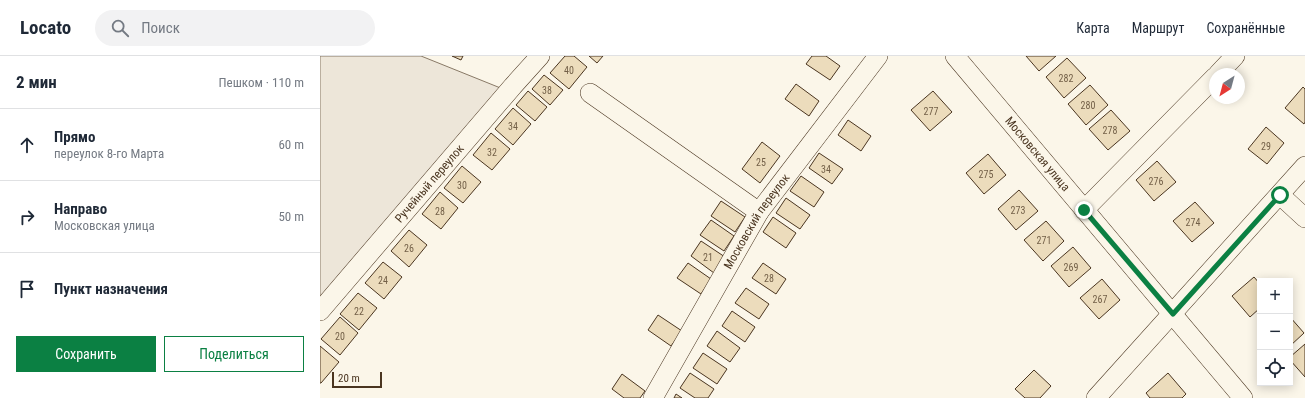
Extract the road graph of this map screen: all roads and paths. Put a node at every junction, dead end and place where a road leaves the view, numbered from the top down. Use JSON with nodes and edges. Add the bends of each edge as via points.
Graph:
{"nodes":[{"id":1,"x":540,"y":56,"type":"edge"},
{"id":2,"x":878,"y":56,"type":"edge"},
{"id":3,"x":955,"y":56,"type":"edge"},
{"id":4,"x":1236,"y":56,"type":"edge"},
{"id":5,"x":1224,"y":68,"type":"edge"},
{"id":6,"x":1209,"y":83,"type":"edge"},
{"id":7,"x":590,"y":93,"type":"dead end"},
{"id":8,"x":1305,"y":166,"type":"edge"},
{"id":9,"x":1280,"y":195,"type":"junction"},
{"id":10,"x":1084,"y":210,"type":"junction"},
{"id":11,"x":759,"y":212,"type":"junction"},
{"id":12,"x":1305,"y":218,"type":"edge"},
{"id":13,"x":320,"y":311,"type":"edge"},
{"id":14,"x":1173,"y":314,"type":"junction"},
{"id":15,"x":653,"y":398,"type":"edge"},
{"id":16,"x":1096,"y":398,"type":"edge"},
{"id":17,"x":1244,"y":398,"type":"edge"}],
"edges":[{"from":1,"to":13,"type":"street","name":"Ручейный переулок"},
{"from":2,"to":11,"type":"street","name":"Московский переулок"},
{"from":3,"to":10,"type":"street","name":"Московская улица"},
{"from":4,"to":5,"type":"street"},
{"from":6,"to":10,"type":"street"},
{"from":7,"to":11,"type":"street"},
{"from":8,"to":9,"type":"street"},
{"from":9,"to":12,"type":"street"},
{"from":9,"to":14,"type":"street"},
{"from":10,"to":14,"type":"street","name":"Московская улица"},
{"from":11,"to":15,"type":"street","name":"Московский переулок"},
{"from":14,"to":16,"type":"street"},
{"from":14,"to":17,"type":"street","name":"Московская улица"}]}
